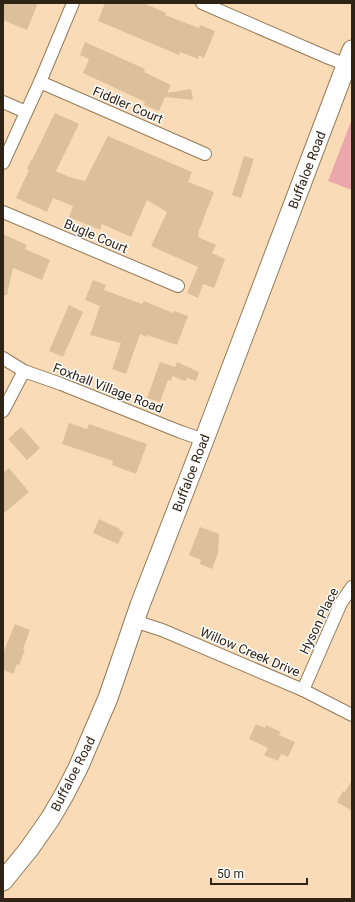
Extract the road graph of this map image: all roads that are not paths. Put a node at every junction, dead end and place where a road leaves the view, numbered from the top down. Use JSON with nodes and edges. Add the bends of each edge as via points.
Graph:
{"nodes":[{"id":1,"x":73,"y":3,"type":"edge"},
{"id":2,"x":202,"y":3,"type":"edge"},
{"id":3,"x":349,"y":58,"type":"edge"},
{"id":4,"x":40,"y":82,"type":"junction"},
{"id":5,"x":3,"y":102,"type":"edge"},
{"id":6,"x":26,"y":112,"type":"junction"},
{"id":7,"x":205,"y":154,"type":"dead end"},
{"id":8,"x":3,"y":163,"type":"edge"},
{"id":9,"x":3,"y":212,"type":"edge"},
{"id":10,"x":178,"y":286,"type":"dead end"},
{"id":11,"x":3,"y":358,"type":"edge"},
{"id":12,"x":24,"y":371,"type":"junction"},
{"id":13,"x":3,"y":411,"type":"edge"},
{"id":14,"x":204,"y":440,"type":"junction"},
{"id":15,"x":352,"y":587,"type":"edge"},
{"id":16,"x":134,"y":621,"type":"junction"},
{"id":17,"x":303,"y":690,"type":"junction"},
{"id":18,"x":352,"y":715,"type":"edge"},
{"id":19,"x":3,"y":881,"type":"edge"}],
"edges":[{"from":1,"to":4,"type":"street"},
{"from":2,"to":3,"type":"street","via":[[329,58]]},
{"from":3,"to":14,"type":"main road","name":"Buffaloe Road"},
{"from":4,"to":6,"type":"street"},
{"from":4,"to":7,"type":"street","name":"Fiddler Court"},
{"from":5,"to":6,"type":"street"},
{"from":6,"to":8,"type":"street"},
{"from":9,"to":10,"type":"street","name":"Bugle Court"},
{"from":11,"to":12,"type":"street","name":"Foxhall Village Road"},
{"from":12,"to":13,"type":"street"},
{"from":12,"to":14,"type":"street","name":"Foxhall Village Road"},
{"from":14,"to":16,"type":"main road","name":"Buffaloe Road"},
{"from":15,"to":17,"type":"street","name":"Hyson Place","via":[[341,604]]},
{"from":16,"to":17,"type":"street","name":"Willow Creek Drive","via":[[162,630]]},
{"from":16,"to":19,"type":"main road","name":"Buffaloe Road","via":[[108,698],[78,768],[50,819]]},
{"from":17,"to":18,"type":"street","name":"Willow Creek Drive"}]}
